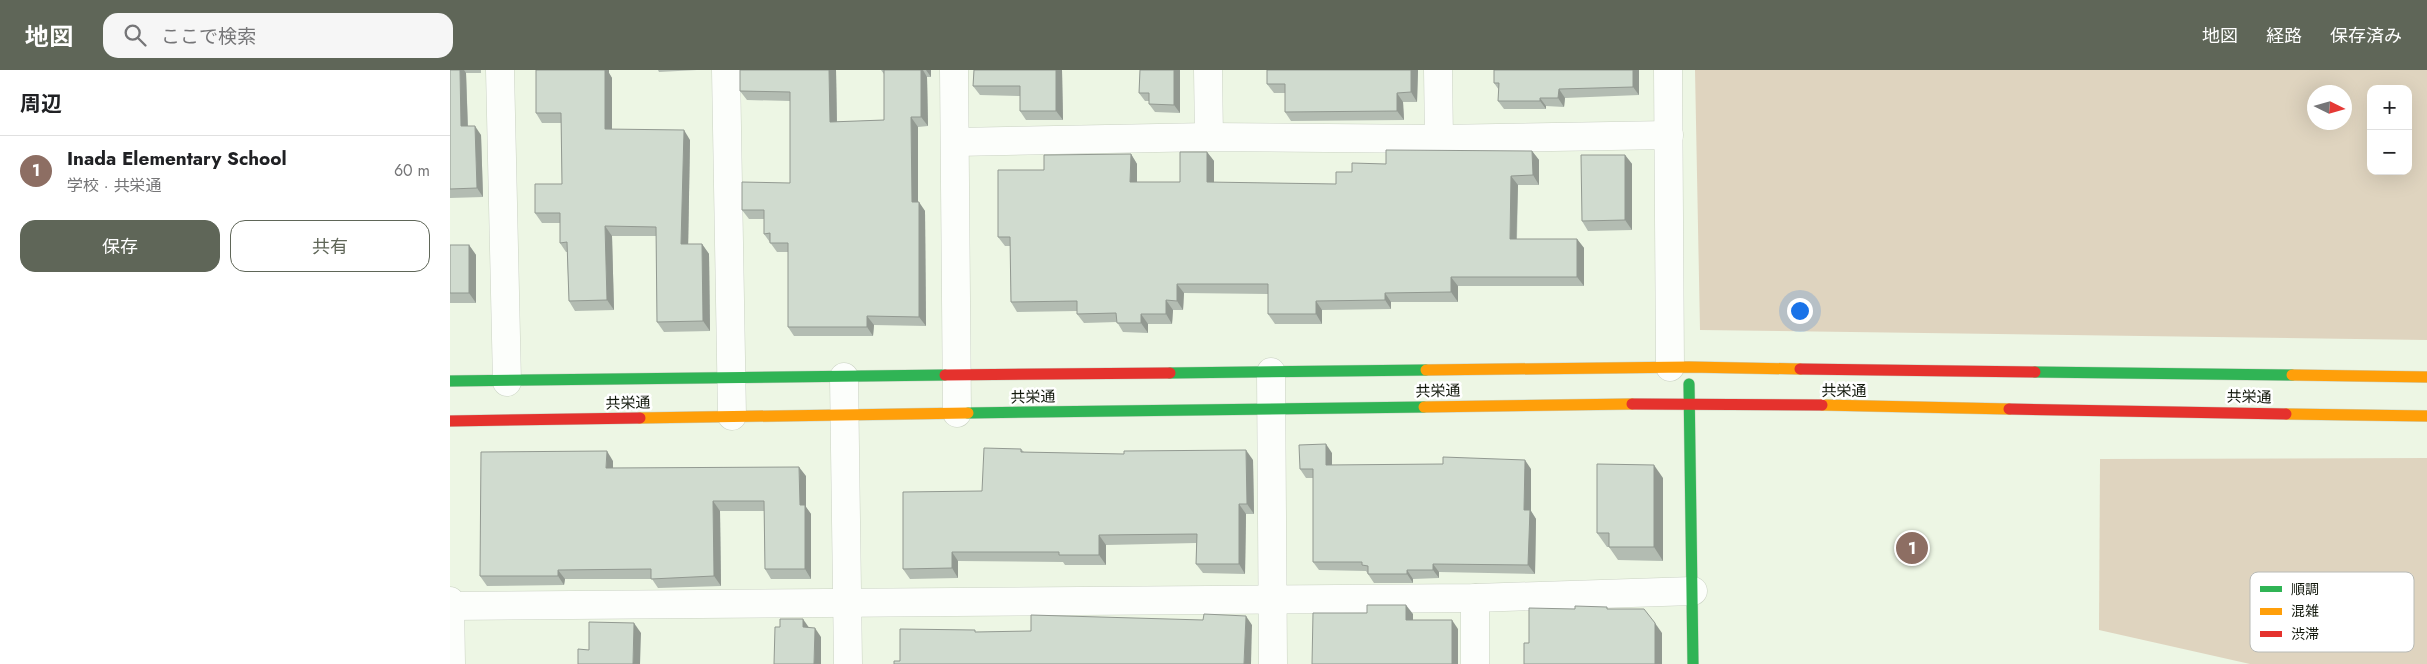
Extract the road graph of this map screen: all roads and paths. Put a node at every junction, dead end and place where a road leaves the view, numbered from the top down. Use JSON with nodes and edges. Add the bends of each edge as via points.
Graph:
{"nodes":[{"id":1,"x":500,"y":70,"type":"edge"},
{"id":2,"x":726,"y":70,"type":"edge"},
{"id":3,"x":954,"y":70,"type":"edge"},
{"id":4,"x":1208,"y":70,"type":"edge"},
{"id":5,"x":1438,"y":70,"type":"edge"},
{"id":6,"x":1668,"y":70,"type":"edge"},
{"id":7,"x":1669,"y":135,"type":"junction"},
{"id":8,"x":1209,"y":136,"type":"junction"},
{"id":9,"x":1439,"y":139,"type":"junction"},
{"id":10,"x":956,"y":142,"type":"junction"},
{"id":11,"x":1680,"y":367,"type":"junction"},
{"id":12,"x":1271,"y":372,"type":"junction"},
{"id":13,"x":957,"y":374,"type":"junction"},
{"id":14,"x":731,"y":377,"type":"junction"},
{"id":15,"x":844,"y":377,"type":"junction"},
{"id":16,"x":2427,"y":377,"type":"edge"},
{"id":17,"x":450,"y":382,"type":"edge"},
{"id":18,"x":507,"y":382,"type":"junction"},
{"id":19,"x":1689,"y":403,"type":"junction"},
{"id":20,"x":1272,"y":409,"type":"junction"},
{"id":21,"x":957,"y":413,"type":"junction"},
{"id":22,"x":845,"y":415,"type":"junction"},
{"id":23,"x":732,"y":416,"type":"junction"},
{"id":24,"x":2427,"y":416,"type":"edge"},
{"id":25,"x":450,"y":421,"type":"edge"},
{"id":26,"x":1693,"y":592,"type":"junction"},
{"id":27,"x":1475,"y":598,"type":"junction"},
{"id":28,"x":1272,"y":599,"type":"junction"},
{"id":29,"x":450,"y":601,"type":"edge"},
{"id":30,"x":848,"y":604,"type":"junction"},
{"id":31,"x":450,"y":606,"type":"edge"},
{"id":32,"x":451,"y":664,"type":"edge"},
{"id":33,"x":848,"y":664,"type":"edge"},
{"id":34,"x":1273,"y":664,"type":"edge"},
{"id":35,"x":1475,"y":664,"type":"edge"},
{"id":36,"x":1693,"y":664,"type":"edge"}],
"edges":[{"from":1,"to":18,"type":"street"},
{"from":2,"to":14,"type":"street"},
{"from":3,"to":10,"type":"street"},
{"from":4,"to":8,"type":"street"},
{"from":5,"to":9,"type":"street"},
{"from":6,"to":7,"type":"street"},
{"from":7,"to":9,"type":"street"},
{"from":7,"to":11,"type":"street"},
{"from":8,"to":9,"type":"street"},
{"from":8,"to":10,"type":"street"},
{"from":10,"to":13,"type":"street"},
{"from":11,"to":12,"type":"street","name":"共栄通"},
{"from":11,"to":16,"type":"street","name":"共栄通"},
{"from":11,"to":19,"type":"street"},
{"from":12,"to":13,"type":"street","name":"共栄通"},
{"from":12,"to":20,"type":"street"},
{"from":13,"to":15,"type":"street","name":"共栄通"},
{"from":13,"to":21,"type":"street"},
{"from":14,"to":15,"type":"street","name":"共栄通"},
{"from":14,"to":18,"type":"street","name":"共栄通"},
{"from":14,"to":23,"type":"street"},
{"from":15,"to":22,"type":"street"},
{"from":17,"to":18,"type":"street","name":"共栄通"},
{"from":19,"to":20,"type":"street","name":"共栄通"},
{"from":19,"to":24,"type":"street","name":"共栄通"},
{"from":19,"to":26,"type":"street"},
{"from":20,"to":21,"type":"street","name":"共栄通"},
{"from":20,"to":28,"type":"street"},
{"from":21,"to":22,"type":"street","name":"共栄通"},
{"from":22,"to":23,"type":"street","name":"共栄通"},
{"from":22,"to":30,"type":"street"},
{"from":23,"to":25,"type":"street","name":"共栄通"},
{"from":26,"to":27,"type":"street"},
{"from":26,"to":36,"type":"street"},
{"from":27,"to":28,"type":"street"},
{"from":27,"to":35,"type":"street"},
{"from":28,"to":30,"type":"street"},
{"from":28,"to":34,"type":"street"},
{"from":29,"to":31,"type":"street"},
{"from":30,"to":31,"type":"street"},
{"from":30,"to":33,"type":"street"},
{"from":31,"to":32,"type":"street"}]}
